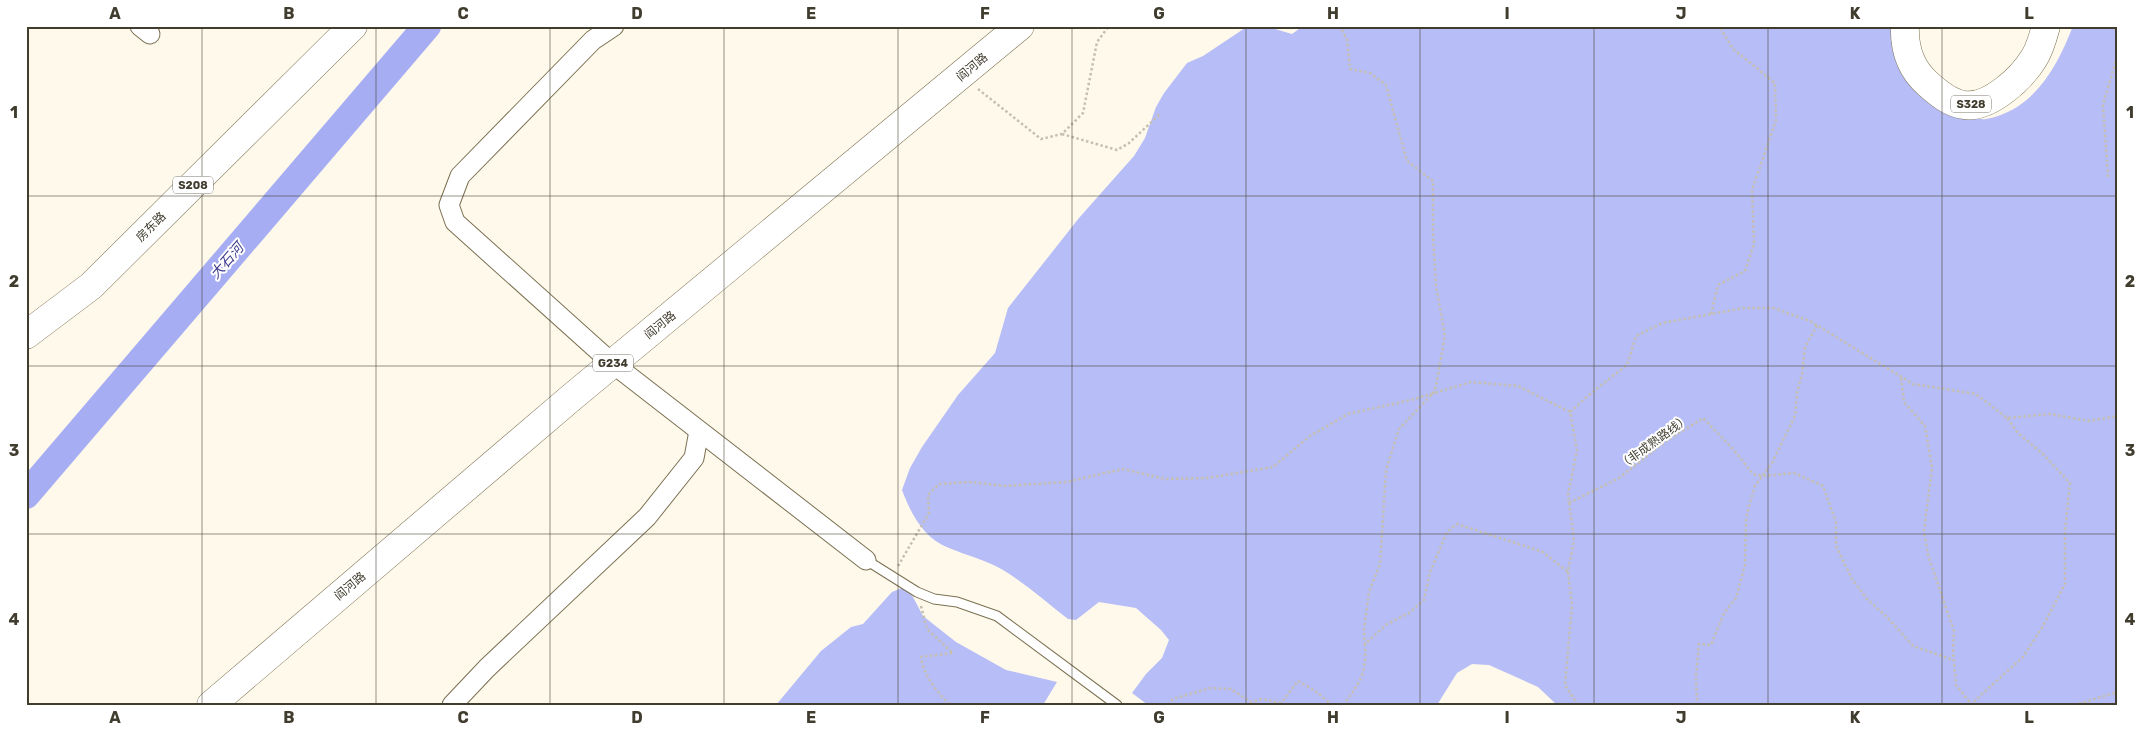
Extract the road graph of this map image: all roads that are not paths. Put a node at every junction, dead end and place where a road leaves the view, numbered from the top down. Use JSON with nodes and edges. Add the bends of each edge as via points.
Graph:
{"nodes":[{"id":1,"x":353,"y":26,"type":"edge"},
{"id":2,"x":614,"y":26,"type":"edge"},
{"id":3,"x":1020,"y":26,"type":"edge"},
{"id":4,"x":1905,"y":26,"type":"edge"},
{"id":5,"x":2046,"y":26,"type":"edge"},
{"id":6,"x":26,"y":335,"type":"edge"},
{"id":7,"x":612,"y":364,"type":"junction"},
{"id":8,"x":698,"y":431,"type":"junction"},
{"id":9,"x":866,"y":560,"type":"joint"},
{"id":10,"x":211,"y":705,"type":"edge"},
{"id":11,"x":452,"y":705,"type":"edge"},
{"id":12,"x":1117,"y":705,"type":"edge"}],
"edges":[{"from":1,"to":6,"type":"main road","name":"房东路","number":"S208","via":[[91,286]]},
{"from":2,"to":7,"type":"street","via":[[593,40],[460,176],[449,205],[454,222]]},
{"from":3,"to":7,"type":"main road","name":"阎河路","number":"G234"},
{"from":4,"to":5,"type":"main road","number":"S328","via":[[1907,56],[1919,76],[1948,100],[1964,106],[2000,93],[2026,70]]},
{"from":7,"to":8,"type":"street"},
{"from":7,"to":10,"type":"main road","name":"阎河路","number":"G234"},
{"from":8,"to":9,"type":"street"},
{"from":8,"to":11,"type":"street","via":[[694,458],[647,518]]},
{"from":9,"to":12,"type":"lane","via":[[917,592],[997,616]]}]}
